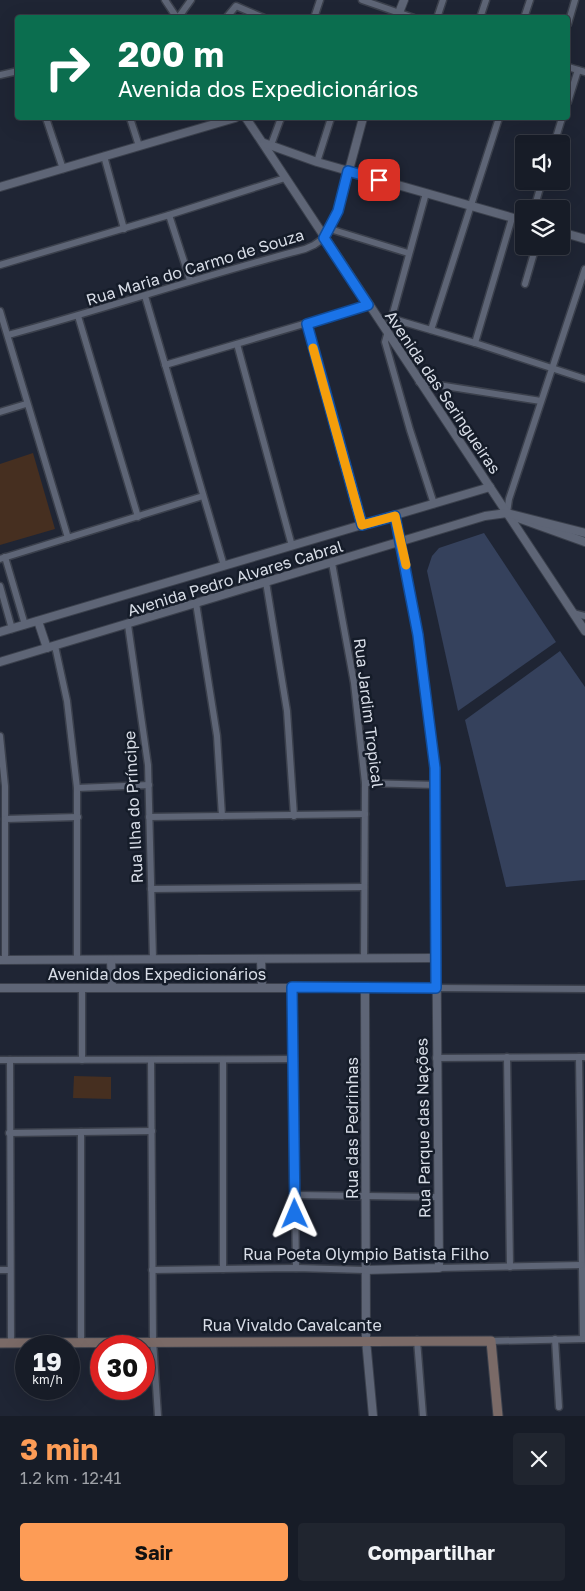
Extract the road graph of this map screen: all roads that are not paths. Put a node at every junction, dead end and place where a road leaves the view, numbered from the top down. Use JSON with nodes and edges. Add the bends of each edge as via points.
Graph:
{"nodes":[{"id":1,"x":165,"y":0,"type":"edge"},
{"id":2,"x":191,"y":0,"type":"edge"},
{"id":3,"x":320,"y":0,"type":"edge"},
{"id":4,"x":362,"y":0,"type":"edge"},
{"id":5,"x":404,"y":0,"type":"edge"},
{"id":6,"x":443,"y":0,"type":"edge"},
{"id":7,"x":486,"y":0,"type":"edge"},
{"id":8,"x":530,"y":0,"type":"edge"},
{"id":9,"x":575,"y":0,"type":"edge"},
{"id":10,"x":175,"y":15,"type":"edge"},
{"id":11,"x":179,"y":15,"type":"edge"},
{"id":12,"x":228,"y":15,"type":"edge"},
{"id":13,"x":257,"y":15,"type":"edge"},
{"id":14,"x":315,"y":15,"type":"edge"},
{"id":15,"x":398,"y":15,"type":"edge"},
{"id":16,"x":438,"y":15,"type":"edge"},
{"id":17,"x":481,"y":15,"type":"edge"},
{"id":18,"x":525,"y":15,"type":"edge"},
{"id":19,"x":570,"y":17,"type":"edge"},
{"id":20,"x":570,"y":68,"type":"edge"},
{"id":21,"x":578,"y":70,"type":"junction"},
{"id":22,"x":15,"y":71,"type":"edge"},
{"id":23,"x":585,"y":72,"type":"edge"},
{"id":24,"x":0,"y":75,"type":"edge"},
{"id":25,"x":570,"y":96,"type":"edge"},
{"id":26,"x":47,"y":120,"type":"edge"},
{"id":27,"x":131,"y":120,"type":"edge"},
{"id":28,"x":228,"y":120,"type":"edge"},
{"id":29,"x":248,"y":120,"type":"edge"},
{"id":30,"x":280,"y":120,"type":"edge"},
{"id":31,"x":330,"y":120,"type":"edge"},
{"id":32,"x":362,"y":120,"type":"edge"},
{"id":33,"x":498,"y":120,"type":"edge"},
{"id":34,"x":561,"y":120,"type":"edge"},
{"id":35,"x":557,"y":135,"type":"edge"},
{"id":36,"x":268,"y":144,"type":"junction"},
{"id":37,"x":139,"y":146,"type":"junction"},
{"id":38,"x":104,"y":156,"type":"junction"},
{"id":39,"x":316,"y":162,"type":"junction"},
{"id":40,"x":62,"y":170,"type":"junction"},
{"id":41,"x":348,"y":171,"type":"junction"},
{"id":42,"x":285,"y":178,"type":"junction"},
{"id":43,"x":0,"y":187,"type":"edge"},
{"id":44,"x":426,"y":193,"type":"junction"},
{"id":45,"x":470,"y":206,"type":"junction"},
{"id":46,"x":169,"y":216,"type":"junction"},
{"id":47,"x":512,"y":218,"type":"junction"},
{"id":48,"x":515,"y":219,"type":"edge"},
{"id":49,"x":124,"y":229,"type":"junction"},
{"id":50,"x":330,"y":229,"type":"junction"},
{"id":51,"x":570,"y":235,"type":"edge"},
{"id":52,"x":324,"y":238,"type":"junction"},
{"id":53,"x":585,"y":240,"type":"edge"},
{"id":54,"x":408,"y":253,"type":"junction"},
{"id":55,"x":533,"y":255,"type":"edge"},
{"id":56,"x":0,"y":265,"type":"edge"},
{"id":57,"x":585,"y":269,"type":"edge"},
{"id":58,"x":190,"y":280,"type":"junction"},
{"id":59,"x":524,"y":284,"type":"dead end"},
{"id":60,"x":582,"y":294,"type":"edge"},
{"id":61,"x":145,"y":296,"type":"junction"},
{"id":62,"x":368,"y":305,"type":"junction"},
{"id":63,"x":0,"y":311,"type":"edge"},
{"id":64,"x":78,"y":316,"type":"junction"},
{"id":65,"x":390,"y":318,"type":"junction"},
{"id":66,"x":307,"y":324,"type":"junction"},
{"id":67,"x":431,"y":330,"type":"junction"},
{"id":68,"x":386,"y":333,"type":"junction"},
{"id":69,"x":8,"y":335,"type":"junction"},
{"id":70,"x":475,"y":343,"type":"junction"},
{"id":71,"x":237,"y":344,"type":"junction"},
{"id":72,"x":165,"y":365,"type":"junction"},
{"id":73,"x":552,"y":369,"type":"junction"},
{"id":74,"x":585,"y":379,"type":"edge"},
{"id":75,"x":419,"y":382,"type":"junction"},
{"id":76,"x":541,"y":401,"type":"junction"},
{"id":77,"x":26,"y":404,"type":"junction"},
{"id":78,"x":0,"y":412,"type":"edge"},
{"id":79,"x":490,"y":487,"type":"junction"},
{"id":80,"x":203,"y":496,"type":"junction"},
{"id":81,"x":434,"y":504,"type":"junction"},
{"id":82,"x":507,"y":513,"type":"junction"},
{"id":83,"x":138,"y":516,"type":"junction"},
{"id":84,"x":395,"y":516,"type":"junction"},
{"id":85,"x":362,"y":525,"type":"junction"},
{"id":86,"x":585,"y":533,"type":"edge"},
{"id":87,"x":68,"y":538,"type":"junction"},
{"id":88,"x":401,"y":542,"type":"junction"},
{"id":89,"x":585,"y":542,"type":"edge"},
{"id":90,"x":292,"y":546,"type":"junction"},
{"id":91,"x":3,"y":558,"type":"edge"},
{"id":92,"x":332,"y":563,"type":"junction"},
{"id":93,"x":224,"y":566,"type":"junction"},
{"id":94,"x":266,"y":582,"type":"junction"},
{"id":95,"x":0,"y":586,"type":"edge"},
{"id":96,"x":196,"y":603,"type":"junction"},
{"id":97,"x":573,"y":612,"type":"junction"},
{"id":98,"x":585,"y":616,"type":"edge"},
{"id":99,"x":38,"y":621,"type":"junction"},
{"id":100,"x":25,"y":625,"type":"junction"},
{"id":101,"x":128,"y":625,"type":"junction"},
{"id":102,"x":12,"y":629,"type":"junction"},
{"id":103,"x":585,"y":631,"type":"edge"},
{"id":104,"x":0,"y":632,"type":"edge"},
{"id":105,"x":55,"y":646,"type":"junction"},
{"id":106,"x":47,"y":648,"type":"junction"},
{"id":107,"x":0,"y":662,"type":"edge"},
{"id":108,"x":0,"y":736,"type":"edge"},
{"id":109,"x":365,"y":783,"type":"junction"},
{"id":110,"x":149,"y":785,"type":"junction"},
{"id":111,"x":436,"y":785,"type":"junction"},
{"id":112,"x":3,"y":786,"type":"edge"},
{"id":113,"x":78,"y":788,"type":"junction"},
{"id":114,"x":365,"y":814,"type":"junction"},
{"id":115,"x":222,"y":816,"type":"junction"},
{"id":116,"x":294,"y":816,"type":"junction"},
{"id":117,"x":78,"y":817,"type":"junction"},
{"id":118,"x":149,"y":817,"type":"junction"},
{"id":119,"x":5,"y":819,"type":"junction"},
{"id":120,"x":364,"y":887,"type":"junction"},
{"id":121,"x":151,"y":889,"type":"junction"},
{"id":122,"x":364,"y":958,"type":"junction"},
{"id":123,"x":436,"y":958,"type":"junction"},
{"id":124,"x":77,"y":959,"type":"junction"},
{"id":125,"x":3,"y":960,"type":"edge"},
{"id":126,"x":111,"y":960,"type":"junction"},
{"id":127,"x":153,"y":960,"type":"junction"},
{"id":128,"x":261,"y":960,"type":"junction"},
{"id":129,"x":112,"y":987,"type":"junction"},
{"id":130,"x":292,"y":987,"type":"junction"},
{"id":131,"x":365,"y":987,"type":"junction"},
{"id":132,"x":0,"y":988,"type":"edge"},
{"id":133,"x":82,"y":988,"type":"junction"},
{"id":134,"x":262,"y":988,"type":"junction"},
{"id":135,"x":436,"y":988,"type":"junction"},
{"id":136,"x":585,"y":989,"type":"edge"},
{"id":137,"x":507,"y":1057,"type":"junction"},
{"id":138,"x":582,"y":1057,"type":"edge"},
{"id":139,"x":436,"y":1058,"type":"junction"},
{"id":140,"x":0,"y":1060,"type":"edge"},
{"id":141,"x":10,"y":1060,"type":"junction"},
{"id":142,"x":82,"y":1060,"type":"junction"},
{"id":143,"x":151,"y":1060,"type":"junction"},
{"id":144,"x":223,"y":1060,"type":"junction"},
{"id":145,"x":294,"y":1060,"type":"junction"},
{"id":146,"x":152,"y":1131,"type":"junction"},
{"id":147,"x":81,"y":1132,"type":"junction"},
{"id":148,"x":582,"y":1132,"type":"edge"},
{"id":149,"x":10,"y":1133,"type":"junction"},
{"id":150,"x":294,"y":1195,"type":"junction"},
{"id":151,"x":366,"y":1196,"type":"junction"},
{"id":152,"x":437,"y":1197,"type":"junction"},
{"id":153,"x":581,"y":1266,"type":"junction"},
{"id":154,"x":510,"y":1267,"type":"junction"},
{"id":155,"x":296,"y":1268,"type":"junction"},
{"id":156,"x":439,"y":1268,"type":"junction"},
{"id":157,"x":223,"y":1269,"type":"junction"},
{"id":158,"x":0,"y":1270,"type":"edge"},
{"id":159,"x":9,"y":1270,"type":"junction"},
{"id":160,"x":152,"y":1270,"type":"junction"},
{"id":161,"x":365,"y":1270,"type":"junction"},
{"id":162,"x":152,"y":1335,"type":"edge"},
{"id":163,"x":584,"y":1339,"type":"edge"},
{"id":164,"x":155,"y":1340,"type":"edge"},
{"id":165,"x":366,"y":1340,"type":"junction"},
{"id":166,"x":417,"y":1340,"type":"junction"},
{"id":167,"x":556,"y":1340,"type":"junction"},
{"id":168,"x":491,"y":1341,"type":"junction"},
{"id":169,"x":82,"y":1342,"type":"junction"},
{"id":170,"x":90,"y":1342,"type":"edge"},
{"id":171,"x":0,"y":1343,"type":"edge"},
{"id":172,"x":11,"y":1343,"type":"junction"},
{"id":173,"x":155,"y":1378,"type":"edge"},
{"id":174,"x":559,"y":1407,"type":"dead end"},
{"id":175,"x":158,"y":1416,"type":"edge"},
{"id":176,"x":373,"y":1416,"type":"edge"},
{"id":177,"x":423,"y":1416,"type":"edge"},
{"id":178,"x":498,"y":1416,"type":"edge"}],
"edges":[{"from":1,"to":10,"type":"street"},
{"from":2,"to":11,"type":"street"},
{"from":3,"to":14,"type":"street"},
{"from":4,"to":15,"type":"street"},
{"from":5,"to":15,"type":"street"},
{"from":6,"to":16,"type":"street"},
{"from":7,"to":17,"type":"street"},
{"from":8,"to":18,"type":"street"},
{"from":9,"to":19,"type":"street"},
{"from":12,"to":13,"type":"street","via":[[236,6]]},
{"from":20,"to":21,"type":"street"},
{"from":21,"to":23,"type":"street"},
{"from":21,"to":25,"type":"street"},
{"from":22,"to":24,"type":"street"},
{"from":26,"to":40,"type":"street"},
{"from":27,"to":37,"type":"street"},
{"from":28,"to":37,"type":"street"},
{"from":29,"to":36,"type":"street","name":"Avenida das Seringueiras"},
{"from":30,"to":36,"type":"street"},
{"from":31,"to":39,"type":"street"},
{"from":32,"to":41,"type":"street","name":"Rua Maria do Carmo de Souza"},
{"from":33,"to":45,"type":"street"},
{"from":34,"to":35,"type":"street"},
{"from":36,"to":39,"type":"street"},
{"from":36,"to":42,"type":"street","name":"Avenida das Seringueiras"},
{"from":37,"to":38,"type":"street"},
{"from":38,"to":40,"type":"street"},
{"from":38,"to":49,"type":"street"},
{"from":39,"to":41,"type":"street"},
{"from":40,"to":43,"type":"street"},
{"from":41,"to":44,"type":"street"},
{"from":41,"to":50,"type":"street","name":"Rua Maria do Carmo de Souza"},
{"from":42,"to":46,"type":"street"},
{"from":42,"to":52,"type":"street","name":"Avenida das Seringueiras"},
{"from":44,"to":45,"type":"street"},
{"from":44,"to":54,"type":"street"},
{"from":45,"to":47,"type":"street"},
{"from":45,"to":67,"type":"street"},
{"from":46,"to":49,"type":"street"},
{"from":46,"to":58,"type":"street"},
{"from":47,"to":48,"type":"street"},
{"from":47,"to":70,"type":"street"},
{"from":49,"to":56,"type":"street"},
{"from":50,"to":52,"type":"street","name":"Rua Maria do Carmo de Souza"},
{"from":50,"to":54,"type":"street"},
{"from":51,"to":53,"type":"street"},
{"from":52,"to":58,"type":"street","name":"Rua Maria do Carmo de Souza","via":[[305,249]]},
{"from":52,"to":62,"type":"street","name":"Avenida das Seringueiras"},
{"from":54,"to":65,"type":"street"},
{"from":55,"to":59,"type":"street"},
{"from":57,"to":60,"type":"street"},
{"from":58,"to":61,"type":"street","name":"Rua Maria do Carmo de Souza"},
{"from":60,"to":73,"type":"street"},
{"from":61,"to":64,"type":"street","name":"Rua Maria do Carmo de Souza"},
{"from":61,"to":72,"type":"street"},
{"from":62,"to":66,"type":"street"},
{"from":62,"to":68,"type":"street","name":"Avenida das Seringueiras"},
{"from":63,"to":69,"type":"street"},
{"from":64,"to":69,"type":"street","name":"Rua Maria do Carmo de Souza"},
{"from":64,"to":83,"type":"street"},
{"from":65,"to":67,"type":"street"},
{"from":65,"to":68,"type":"street"},
{"from":66,"to":71,"type":"street"},
{"from":66,"to":85,"type":"street"},
{"from":67,"to":70,"type":"street"},
{"from":68,"to":75,"type":"street","name":"Avenida das Seringueiras"},
{"from":68,"to":81,"type":"street","via":[[390,364]]},
{"from":69,"to":77,"type":"street"},
{"from":70,"to":73,"type":"street"},
{"from":71,"to":72,"type":"street"},
{"from":71,"to":90,"type":"street"},
{"from":72,"to":80,"type":"street"},
{"from":73,"to":74,"type":"street"},
{"from":73,"to":76,"type":"street"},
{"from":75,"to":76,"type":"street"},
{"from":75,"to":79,"type":"street","name":"Avenida das Seringueiras"},
{"from":76,"to":82,"type":"street"},
{"from":77,"to":78,"type":"street"},
{"from":77,"to":87,"type":"street"},
{"from":79,"to":81,"type":"street","name":"Avenida Pedro Alvares Cabral"},
{"from":79,"to":82,"type":"street","name":"Avenida das Seringueiras"},
{"from":80,"to":83,"type":"street"},
{"from":80,"to":93,"type":"street"},
{"from":81,"to":84,"type":"street","name":"Avenida Pedro Alvares Cabral"},
{"from":82,"to":86,"type":"street"},
{"from":82,"to":88,"type":"street","name":"Avenida Pedro Alvares Cabral","via":[[485,516]]},
{"from":82,"to":89,"type":"street"},
{"from":82,"to":97,"type":"street","name":"Avenida das Seringueiras"},
{"from":83,"to":87,"type":"street"},
{"from":84,"to":85,"type":"street","name":"Avenida Pedro Alvares Cabral"},
{"from":84,"to":88,"type":"street","name":"Rua Parque das Nações"},
{"from":85,"to":90,"type":"street","name":"Avenida Pedro Alvares Cabral"},
{"from":87,"to":91,"type":"street"},
{"from":88,"to":92,"type":"street","name":"Avenida Pedro Alvares Cabral"},
{"from":88,"to":111,"type":"street","name":"Rua Parque das Nações","via":[[427,693]]},
{"from":90,"to":93,"type":"street","name":"Avenida Pedro Alvares Cabral"},
{"from":91,"to":100,"type":"street"},
{"from":92,"to":94,"type":"street","name":"Avenida Pedro Alvares Cabral"},
{"from":92,"to":109,"type":"street","name":"Rua Jardim Tropical","via":[[354,683]]},
{"from":93,"to":99,"type":"street","name":"Avenida Pedro Alvares Cabral"},
{"from":94,"to":96,"type":"street","name":"Avenida Pedro Alvares Cabral"},
{"from":94,"to":116,"type":"street","via":[[286,711]]},
{"from":95,"to":102,"type":"street"},
{"from":96,"to":101,"type":"street","name":"Avenida Pedro Alvares Cabral"},
{"from":96,"to":115,"type":"street","via":[[217,736]]},
{"from":97,"to":98,"type":"street"},
{"from":97,"to":103,"type":"street","name":"Avenida das Seringueiras"},
{"from":99,"to":100,"type":"street","name":"Avenida Pedro Alvares Cabral"},
{"from":99,"to":106,"type":"street"},
{"from":100,"to":102,"type":"street","name":"Avenida Pedro Alvares Cabral"},
{"from":101,"to":105,"type":"street","name":"Avenida Pedro Alvares Cabral"},
{"from":101,"to":110,"type":"street","name":"Rua Ilha do Príncipe"},
{"from":102,"to":104,"type":"street","name":"Avenida Pedro Alvares Cabral"},
{"from":105,"to":106,"type":"street","name":"Avenida Pedro Alvares Cabral"},
{"from":105,"to":113,"type":"street","via":[[67,701]]},
{"from":106,"to":107,"type":"street","name":"Avenida Pedro Alvares Cabral"},
{"from":108,"to":112,"type":"street"},
{"from":109,"to":111,"type":"street"},
{"from":109,"to":114,"type":"street","name":"Rua Jardim Tropical"},
{"from":110,"to":113,"type":"street"},
{"from":110,"to":118,"type":"street","name":"Rua Ilha do Príncipe"},
{"from":111,"to":123,"type":"street","name":"Rua Parque das Nações"},
{"from":112,"to":119,"type":"street"},
{"from":113,"to":117,"type":"street"},
{"from":114,"to":116,"type":"street"},
{"from":114,"to":120,"type":"street","name":"Rua Jardim Tropical"},
{"from":115,"to":116,"type":"street"},
{"from":115,"to":118,"type":"street"},
{"from":117,"to":119,"type":"street"},
{"from":117,"to":124,"type":"street"},
{"from":118,"to":121,"type":"street","name":"Rua Ilha do Príncipe"},
{"from":119,"to":125,"type":"street"},
{"from":120,"to":121,"type":"street"},
{"from":120,"to":122,"type":"street","name":"Rua Jardim Tropical"},
{"from":121,"to":127,"type":"street","name":"Rua Ilha do Príncipe"},
{"from":122,"to":123,"type":"street","name":"Avenida dos Expedicionários"},
{"from":122,"to":128,"type":"street","name":"Avenida dos Expedicionários"},
{"from":123,"to":135,"type":"street","name":"Rua Parque das Nações"},
{"from":124,"to":125,"type":"street","name":"Avenida dos Expedicionários"},
{"from":124,"to":126,"type":"street","name":"Avenida dos Expedicionários"},
{"from":126,"to":127,"type":"street","name":"Avenida dos Expedicionários"},
{"from":126,"to":129,"type":"street"},
{"from":127,"to":128,"type":"street","name":"Avenida dos Expedicionários"},
{"from":128,"to":134,"type":"street"},
{"from":129,"to":133,"type":"street","name":"Avenida dos Expedicionários"},
{"from":129,"to":134,"type":"street","name":"Avenida dos Expedicionários"},
{"from":130,"to":131,"type":"street","name":"Avenida dos Expedicionários"},
{"from":130,"to":134,"type":"street","name":"Avenida dos Expedicionários"},
{"from":130,"to":145,"type":"street"},
{"from":131,"to":135,"type":"street","name":"Avenida dos Expedicionários"},
{"from":131,"to":151,"type":"street","name":"Rua das Pedrinhas"},
{"from":132,"to":133,"type":"street","name":"Avenida dos Expedicionários"},
{"from":133,"to":142,"type":"street"},
{"from":135,"to":136,"type":"street","name":"Avenida dos Expedicionários"},
{"from":135,"to":139,"type":"street","name":"Rua Parque das Nações"},
{"from":137,"to":138,"type":"street"},
{"from":137,"to":139,"type":"street"},
{"from":137,"to":154,"type":"street"},
{"from":138,"to":148,"type":"street"},
{"from":139,"to":152,"type":"street","name":"Rua Parque das Nações"},
{"from":140,"to":141,"type":"street"},
{"from":141,"to":142,"type":"street"},
{"from":141,"to":149,"type":"street"},
{"from":142,"to":143,"type":"street"},
{"from":143,"to":144,"type":"street"},
{"from":143,"to":146,"type":"street"},
{"from":144,"to":145,"type":"street"},
{"from":144,"to":157,"type":"street"},
{"from":145,"to":150,"type":"street"},
{"from":146,"to":147,"type":"street"},
{"from":146,"to":160,"type":"street"},
{"from":147,"to":149,"type":"street"},
{"from":147,"to":169,"type":"street"},
{"from":148,"to":153,"type":"street"},
{"from":149,"to":159,"type":"street"},
{"from":150,"to":151,"type":"street"},
{"from":150,"to":155,"type":"street"},
{"from":151,"to":152,"type":"street"},
{"from":151,"to":161,"type":"street","name":"Rua das Pedrinhas"},
{"from":152,"to":156,"type":"street","name":"Rua Parque das Nações"},
{"from":153,"to":154,"type":"street","name":"Rua Poeta Olympio Batista Filho"},
{"from":153,"to":163,"type":"street"},
{"from":154,"to":156,"type":"street","name":"Rua Poeta Olympio Batista Filho"},
{"from":155,"to":157,"type":"street","name":"Rua Poeta Olympio Batista Filho"},
{"from":155,"to":161,"type":"street","name":"Rua Poeta Olympio Batista Filho"},
{"from":156,"to":161,"type":"street","name":"Rua Poeta Olympio Batista Filho"},
{"from":157,"to":160,"type":"street","name":"Rua Poeta Olympio Batista Filho"},
{"from":158,"to":159,"type":"street"},
{"from":159,"to":172,"type":"street"},
{"from":160,"to":162,"type":"street"},
{"from":161,"to":165,"type":"street","name":"Rua das Pedrinhas"},
{"from":163,"to":167,"type":"street","name":"Rua Vivaldo Cavalcante"},
{"from":164,"to":165,"type":"main road","name":"Rua Vivaldo Cavalcante"},
{"from":165,"to":166,"type":"main road","name":"Rua Vivaldo Cavalcante"},
{"from":165,"to":176,"type":"street","name":"Rua das Pedrinhas"},
{"from":166,"to":168,"type":"main road","name":"Rua Vivaldo Cavalcante"},
{"from":166,"to":177,"type":"street"},
{"from":167,"to":168,"type":"street","name":"Rua Vivaldo Cavalcante"},
{"from":167,"to":174,"type":"street"},
{"from":168,"to":178,"type":"main road"},
{"from":169,"to":170,"type":"main road","name":"Rua Vivaldo Cavalcante"},
{"from":169,"to":172,"type":"main road","name":"Rua Vivaldo Cavalcante"},
{"from":171,"to":172,"type":"main road","name":"Rua Vivaldo Cavalcante"},
{"from":173,"to":175,"type":"street"}]}
